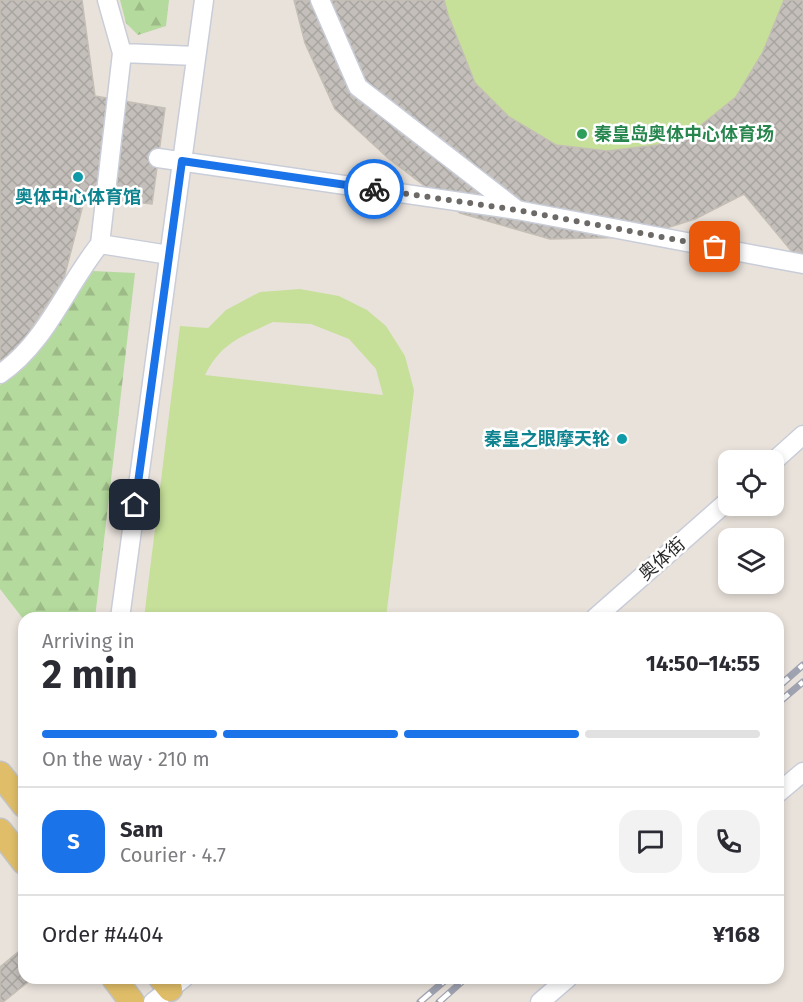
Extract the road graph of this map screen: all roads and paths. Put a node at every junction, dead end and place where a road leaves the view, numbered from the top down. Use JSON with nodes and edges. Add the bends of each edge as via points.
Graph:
{"nodes":[{"id":1,"x":107,"y":0,"type":"edge"},
{"id":2,"x":204,"y":0,"type":"edge"},
{"id":3,"x":320,"y":0,"type":"edge"},
{"id":4,"x":122,"y":53,"type":"junction"},
{"id":5,"x":196,"y":56,"type":"junction"},
{"id":6,"x":158,"y":158,"type":"dead end"},
{"id":7,"x":182,"y":161,"type":"junction"},
{"id":8,"x":517,"y":210,"type":"junction"},
{"id":9,"x":100,"y":244,"type":"junction"},
{"id":10,"x":169,"y":255,"type":"junction"},
{"id":11,"x":803,"y":264,"type":"edge"},
{"id":12,"x":0,"y":374,"type":"edge"},
{"id":13,"x":803,"y":435,"type":"edge"},
{"id":14,"x":784,"y":452,"type":"edge"},
{"id":15,"x":718,"y":511,"type":"edge"},
{"id":16,"x":121,"y":612,"type":"edge"},
{"id":17,"x":603,"y":612,"type":"edge"},
{"id":18,"x":803,"y":772,"type":"edge"},
{"id":19,"x":0,"y":774,"type":"edge"},
{"id":20,"x":784,"y":788,"type":"edge"},
{"id":21,"x":18,"y":797,"type":"edge"},
{"id":22,"x":0,"y":831,"type":"edge"},
{"id":23,"x":18,"y":854,"type":"edge"},
{"id":24,"x":118,"y":984,"type":"edge"},
{"id":25,"x":561,"y":984,"type":"edge"},
{"id":26,"x":132,"y":1002,"type":"edge"},
{"id":27,"x":540,"y":1002,"type":"edge"}],
"edges":[{"from":1,"to":4,"type":"street"},
{"from":2,"to":5,"type":"street"},
{"from":3,"to":8,"type":"street","via":[[357,87]]},
{"from":4,"to":5,"type":"street"},
{"from":4,"to":9,"type":"street"},
{"from":5,"to":7,"type":"street"},
{"from":6,"to":7,"type":"street"},
{"from":7,"to":8,"type":"street"},
{"from":7,"to":10,"type":"street"},
{"from":8,"to":11,"type":"street"},
{"from":9,"to":10,"type":"street"},
{"from":9,"to":12,"type":"street","via":[[81,267],[44,329],[18,361]]},
{"from":10,"to":16,"type":"street"},
{"from":13,"to":14,"type":"street"},
{"from":15,"to":17,"type":"street","name":"奥体街"},
{"from":18,"to":20,"type":"street"},
{"from":19,"to":21,"type":"main road"},
{"from":22,"to":23,"type":"main road"},
{"from":24,"to":26,"type":"main road"},
{"from":25,"to":27,"type":"street"}]}
